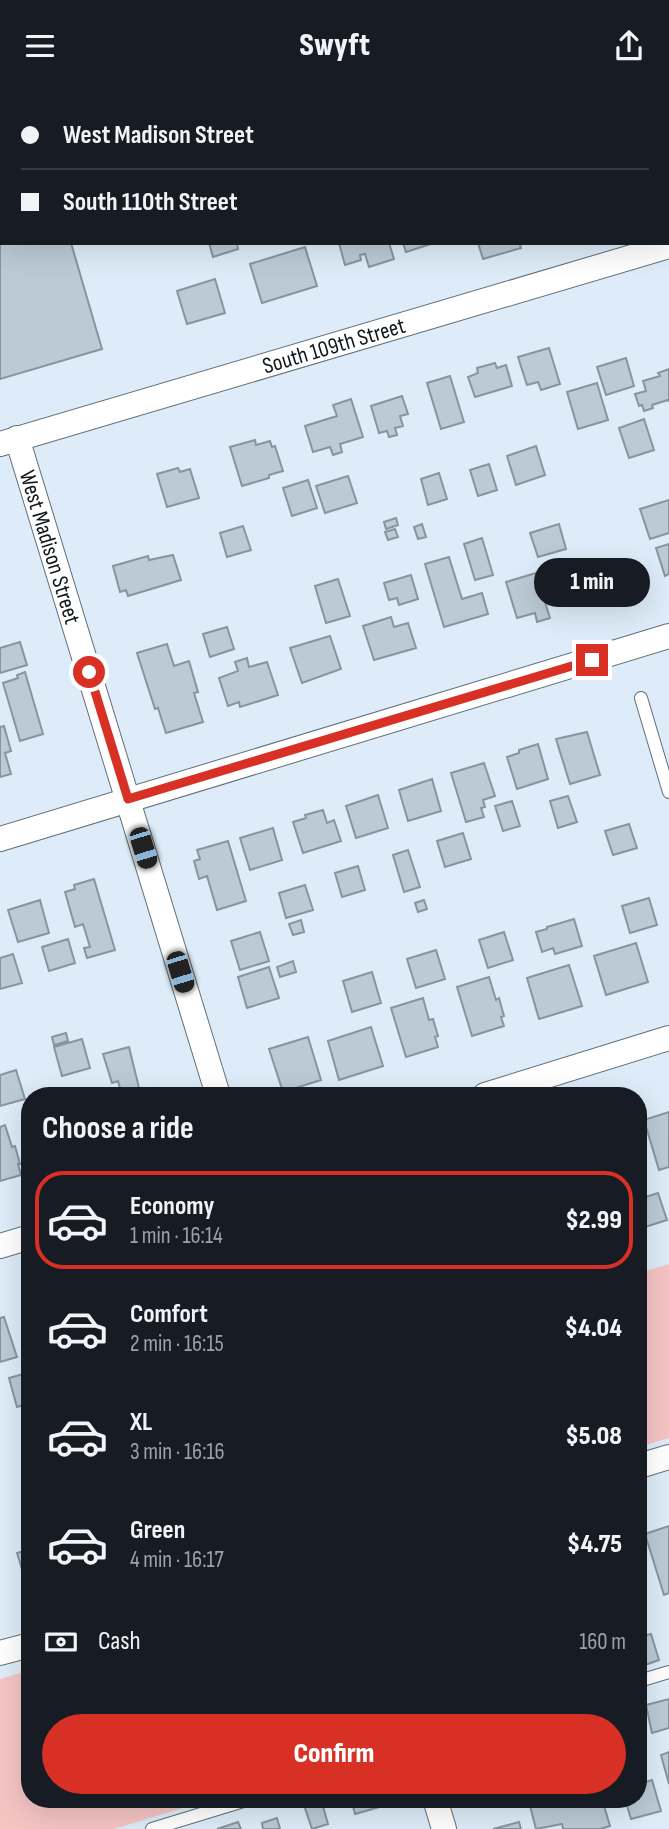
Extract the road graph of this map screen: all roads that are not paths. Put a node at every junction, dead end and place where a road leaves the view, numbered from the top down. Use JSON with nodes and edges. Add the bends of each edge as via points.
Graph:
{"nodes":[{"id":1,"x":653,"y":247,"type":"edge"},
{"id":2,"x":9,"y":441,"type":"edge"},
{"id":3,"x":669,"y":636,"type":"edge"},
{"id":4,"x":641,"y":698,"type":"dead end"},
{"id":5,"x":669,"y":792,"type":"edge"},
{"id":6,"x":128,"y":799,"type":"junction"},
{"id":7,"x":0,"y":839,"type":"edge"},
{"id":8,"x":669,"y":1038,"type":"edge"},
{"id":9,"x":216,"y":1087,"type":"edge"},
{"id":10,"x":511,"y":1087,"type":"edge"},
{"id":11,"x":21,"y":1240,"type":"edge"},
{"id":12,"x":0,"y":1246,"type":"edge"},
{"id":13,"x":669,"y":1457,"type":"edge"},
{"id":14,"x":647,"y":1464,"type":"edge"},
{"id":15,"x":21,"y":1647,"type":"edge"},
{"id":16,"x":0,"y":1653,"type":"edge"},
{"id":17,"x":669,"y":1672,"type":"edge"},
{"id":18,"x":647,"y":1679,"type":"edge"},
{"id":19,"x":221,"y":1808,"type":"edge"},
{"id":20,"x":438,"y":1808,"type":"edge"},
{"id":21,"x":152,"y":1829,"type":"edge"},
{"id":22,"x":444,"y":1829,"type":"edge"}],
"edges":[{"from":1,"to":2,"type":"street","name":"South 109th Street"},
{"from":2,"to":6,"type":"street","name":"West Madison Street"},
{"from":3,"to":6,"type":"street"},
{"from":4,"to":5,"type":"lane"},
{"from":6,"to":7,"type":"street"},
{"from":6,"to":9,"type":"street","name":"West Madison Street"},
{"from":8,"to":10,"type":"street"},
{"from":11,"to":12,"type":"street"},
{"from":13,"to":14,"type":"street"},
{"from":15,"to":16,"type":"street"},
{"from":17,"to":18,"type":"lane"},
{"from":19,"to":21,"type":"lane"},
{"from":20,"to":22,"type":"street"}]}
